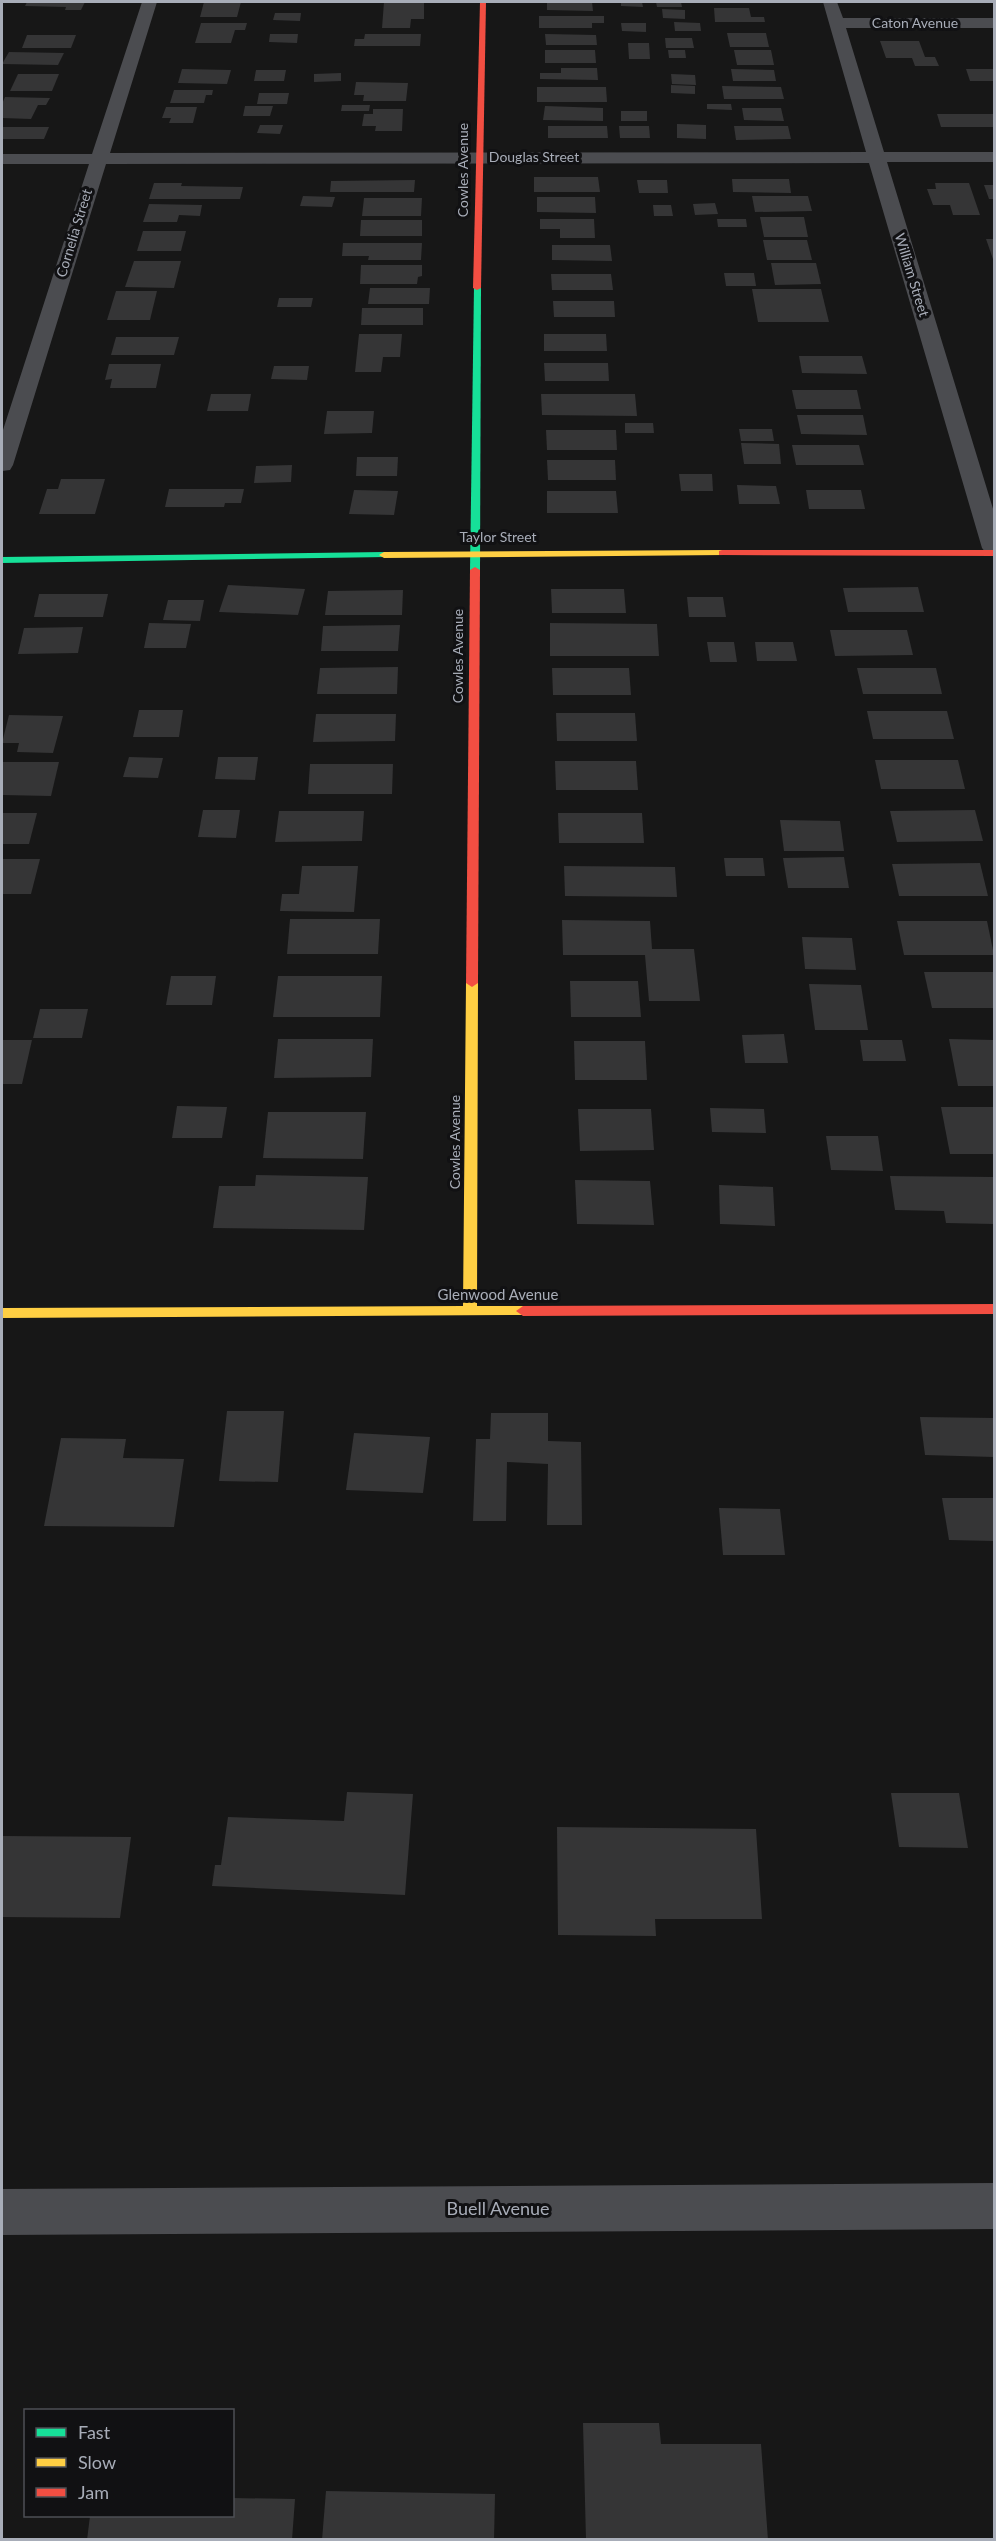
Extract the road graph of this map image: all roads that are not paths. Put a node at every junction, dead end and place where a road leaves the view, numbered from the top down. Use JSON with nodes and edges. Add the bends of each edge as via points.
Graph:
{"nodes":[{"id":1,"x":149,"y":2,"type":"edge"},
{"id":2,"x":483,"y":2,"type":"edge"},
{"id":3,"x":830,"y":2,"type":"edge"},
{"id":4,"x":836,"y":23,"type":"junction"},
{"id":5,"x":994,"y":23,"type":"edge"},
{"id":6,"x":876,"y":156,"type":"junction"},
{"id":7,"x":478,"y":157,"type":"junction"},
{"id":8,"x":994,"y":157,"type":"edge"},
{"id":9,"x":97,"y":158,"type":"junction"},
{"id":10,"x":2,"y":159,"type":"edge"},
{"id":11,"x":2,"y":465,"type":"edge"},
{"id":12,"x":994,"y":548,"type":"edge"},
{"id":13,"x":475,"y":553,"type":"junction"},
{"id":14,"x":994,"y":554,"type":"edge"},
{"id":15,"x":2,"y":560,"type":"edge"},
{"id":16,"x":994,"y":1309,"type":"edge"},
{"id":17,"x":470,"y":1311,"type":"junction"},
{"id":18,"x":2,"y":1313,"type":"edge"},
{"id":19,"x":994,"y":2206,"type":"edge"},
{"id":20,"x":2,"y":2212,"type":"edge"}],
"edges":[{"from":1,"to":9,"type":"street","name":"Cornelia Street"},
{"from":2,"to":7,"type":"street","name":"Cowles Avenue"},
{"from":3,"to":4,"type":"street","name":"William Street"},
{"from":4,"to":5,"type":"street","name":"Caton Avenue"},
{"from":4,"to":6,"type":"street","name":"William Street"},
{"from":6,"to":7,"type":"street","name":"Douglas Street"},
{"from":6,"to":8,"type":"street","name":"Douglas Street"},
{"from":6,"to":12,"type":"street","name":"William Street"},
{"from":7,"to":9,"type":"street","name":"Douglas Street"},
{"from":7,"to":13,"type":"street","name":"Cowles Avenue"},
{"from":9,"to":10,"type":"street","name":"Douglas Street"},
{"from":9,"to":11,"type":"street","name":"Cornelia Street"},
{"from":13,"to":14,"type":"street","name":"Taylor Street"},
{"from":13,"to":15,"type":"street","name":"Taylor Street","via":[[233,560]]},
{"from":13,"to":17,"type":"street","name":"Cowles Avenue"},
{"from":16,"to":17,"type":"street","name":"Glenwood Avenue"},
{"from":17,"to":18,"type":"street","name":"Glenwood Avenue"},
{"from":19,"to":20,"type":"street","name":"Buell Avenue"}]}
